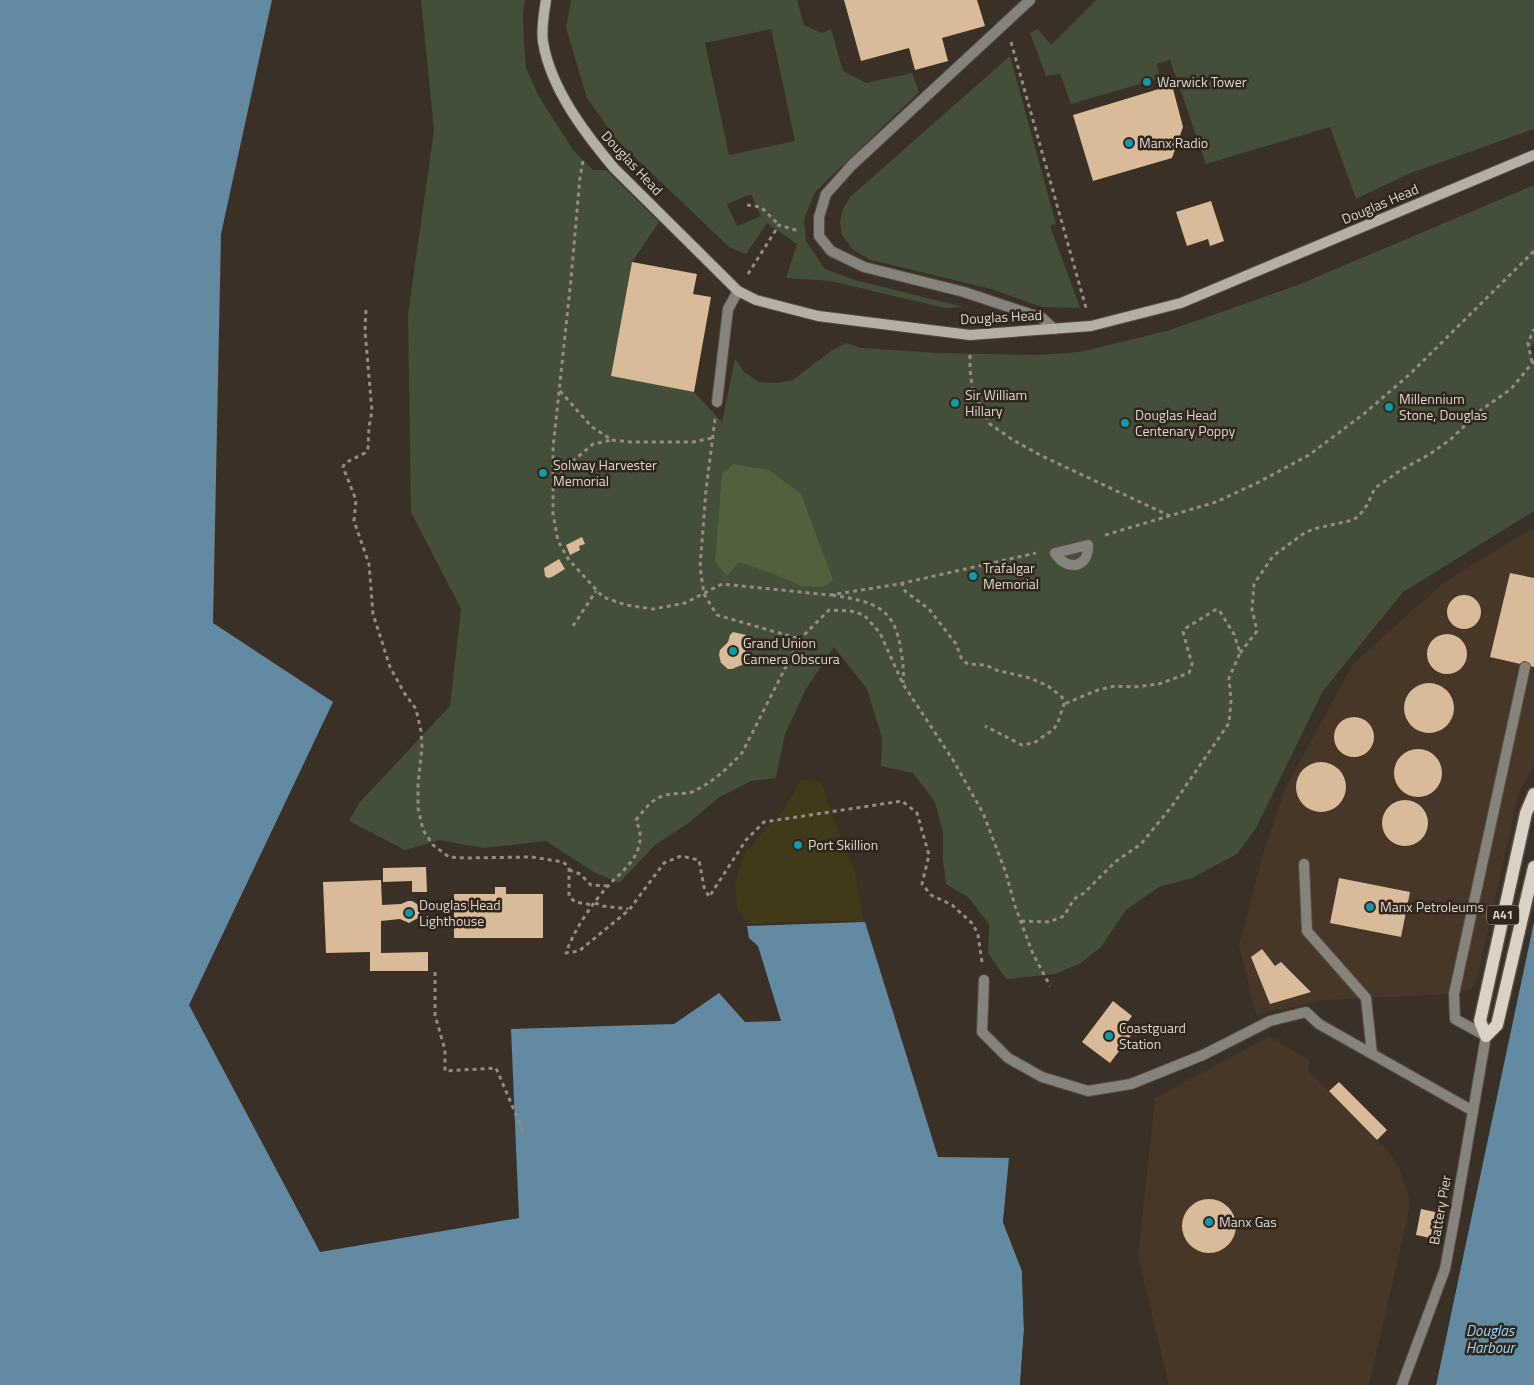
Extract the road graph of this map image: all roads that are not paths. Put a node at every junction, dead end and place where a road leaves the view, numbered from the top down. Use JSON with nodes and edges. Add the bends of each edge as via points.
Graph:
{"nodes":[{"id":1,"x":546,"y":0,"type":"edge"},
{"id":2,"x":1030,"y":0,"type":"edge"},
{"id":3,"x":1534,"y":155,"type":"edge"},
{"id":4,"x":738,"y":291,"type":"junction"},
{"id":5,"x":1054,"y":329,"type":"junction"},
{"id":6,"x":717,"y":402,"type":"road end"},
{"id":7,"x":1524,"y":667,"type":"dead end"},
{"id":8,"x":1534,"y":794,"type":"edge"},
{"id":9,"x":1304,"y":864,"type":"dead end"},
{"id":10,"x":1534,"y":867,"type":"edge"},
{"id":11,"x":984,"y":980,"type":"road end"},
{"id":12,"x":1486,"y":1036,"type":"junction"},
{"id":13,"x":1372,"y":1054,"type":"junction"},
{"id":14,"x":1473,"y":1111,"type":"junction"},
{"id":15,"x":1402,"y":1385,"type":"edge"}],
"edges":[{"from":1,"to":4,"type":"main road","name":"Douglas Head","via":[[543,41],[566,104],[614,168]]},
{"from":2,"to":5,"type":"street","via":[[852,165],[826,194],[819,218],[819,236],[831,251],[864,267],[964,292],[1042,318]]},
{"from":3,"to":5,"type":"main road","name":"Douglas Head","via":[[1180,303],[1091,326]]},
{"from":4,"to":5,"type":"main road","name":"Douglas Head","via":[[756,300],[818,316],[970,335]]},
{"from":4,"to":6,"type":"street","via":[[728,309]]},
{"from":7,"to":12,"type":"street","via":[[1454,994],[1454,1019]]},
{"from":8,"to":12,"type":"main road","name":"Battery Pier","number":"A41","via":[[1526,813],[1480,1021]]},
{"from":9,"to":13,"type":"street","via":[[1307,931],[1366,998]]},
{"from":10,"to":12,"type":"main road","name":"Battery Pier","number":"A41","via":[[1497,1025]]},
{"from":11,"to":13,"type":"street","via":[[982,1032],[1008,1058],[1034,1073],[1088,1090],[1131,1084],[1203,1055],[1270,1021],[1306,1012],[1319,1024]]},
{"from":12,"to":14,"type":"street","name":"Battery Pier"},
{"from":13,"to":14,"type":"street"},
{"from":14,"to":15,"type":"street","name":"Battery Pier","via":[[1444,1269]]}]}
